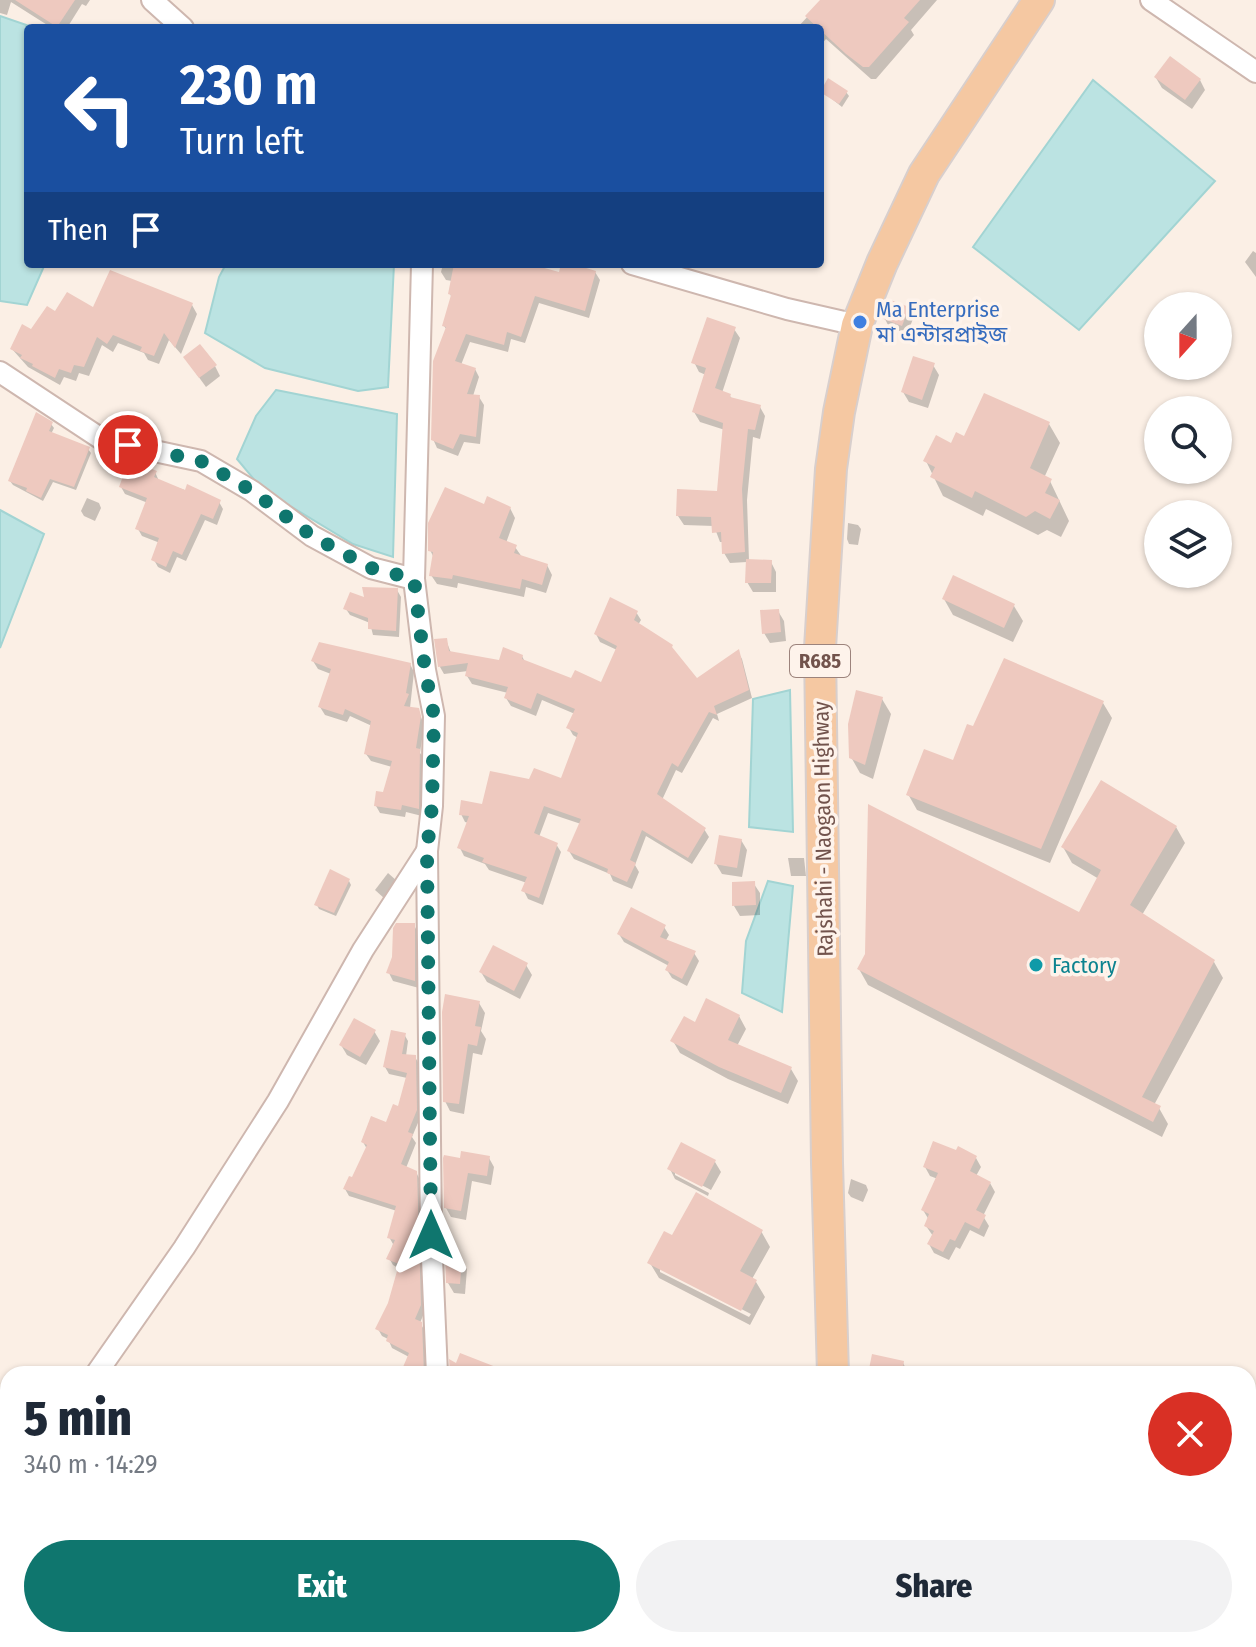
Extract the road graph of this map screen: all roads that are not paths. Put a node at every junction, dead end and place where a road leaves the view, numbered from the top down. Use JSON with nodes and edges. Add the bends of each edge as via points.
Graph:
{"nodes":[{"id":1,"x":152,"y":0,"type":"edge"},
{"id":2,"x":1039,"y":0,"type":"edge"},
{"id":3,"x":1151,"y":0,"type":"edge"},
{"id":4,"x":179,"y":24,"type":"edge"},
{"id":5,"x":1256,"y":72,"type":"edge"},
{"id":6,"x":422,"y":268,"type":"edge"},
{"id":7,"x":646,"y":268,"type":"edge"},
{"id":8,"x":857,"y":325,"type":"junction"},
{"id":9,"x":0,"y":372,"type":"edge"},
{"id":10,"x":414,"y":579,"type":"junction"},
{"id":11,"x":427,"y":851,"type":"junction"},
{"id":12,"x":102,"y":1366,"type":"edge"},
{"id":13,"x":437,"y":1366,"type":"edge"},
{"id":14,"x":833,"y":1366,"type":"edge"}],
"edges":[{"from":1,"to":4,"type":"street"},
{"from":2,"to":8,"type":"main road","name":"Rajshahi - Naogaon Highway","number":"R685","via":[[924,174]]},
{"from":3,"to":5,"type":"street"},
{"from":6,"to":10,"type":"street"},
{"from":7,"to":8,"type":"street"},
{"from":8,"to":14,"type":"main road","name":"Rajshahi - Naogaon Highway","number":"R685","via":[[831,469],[820,648]]},
{"from":9,"to":10,"type":"street","via":[[103,440],[201,461],[312,536],[371,568]]},
{"from":10,"to":11,"type":"street","via":[[434,716]]},
{"from":11,"to":12,"type":"street","via":[[363,950],[278,1101]]},
{"from":11,"to":13,"type":"street"}]}
